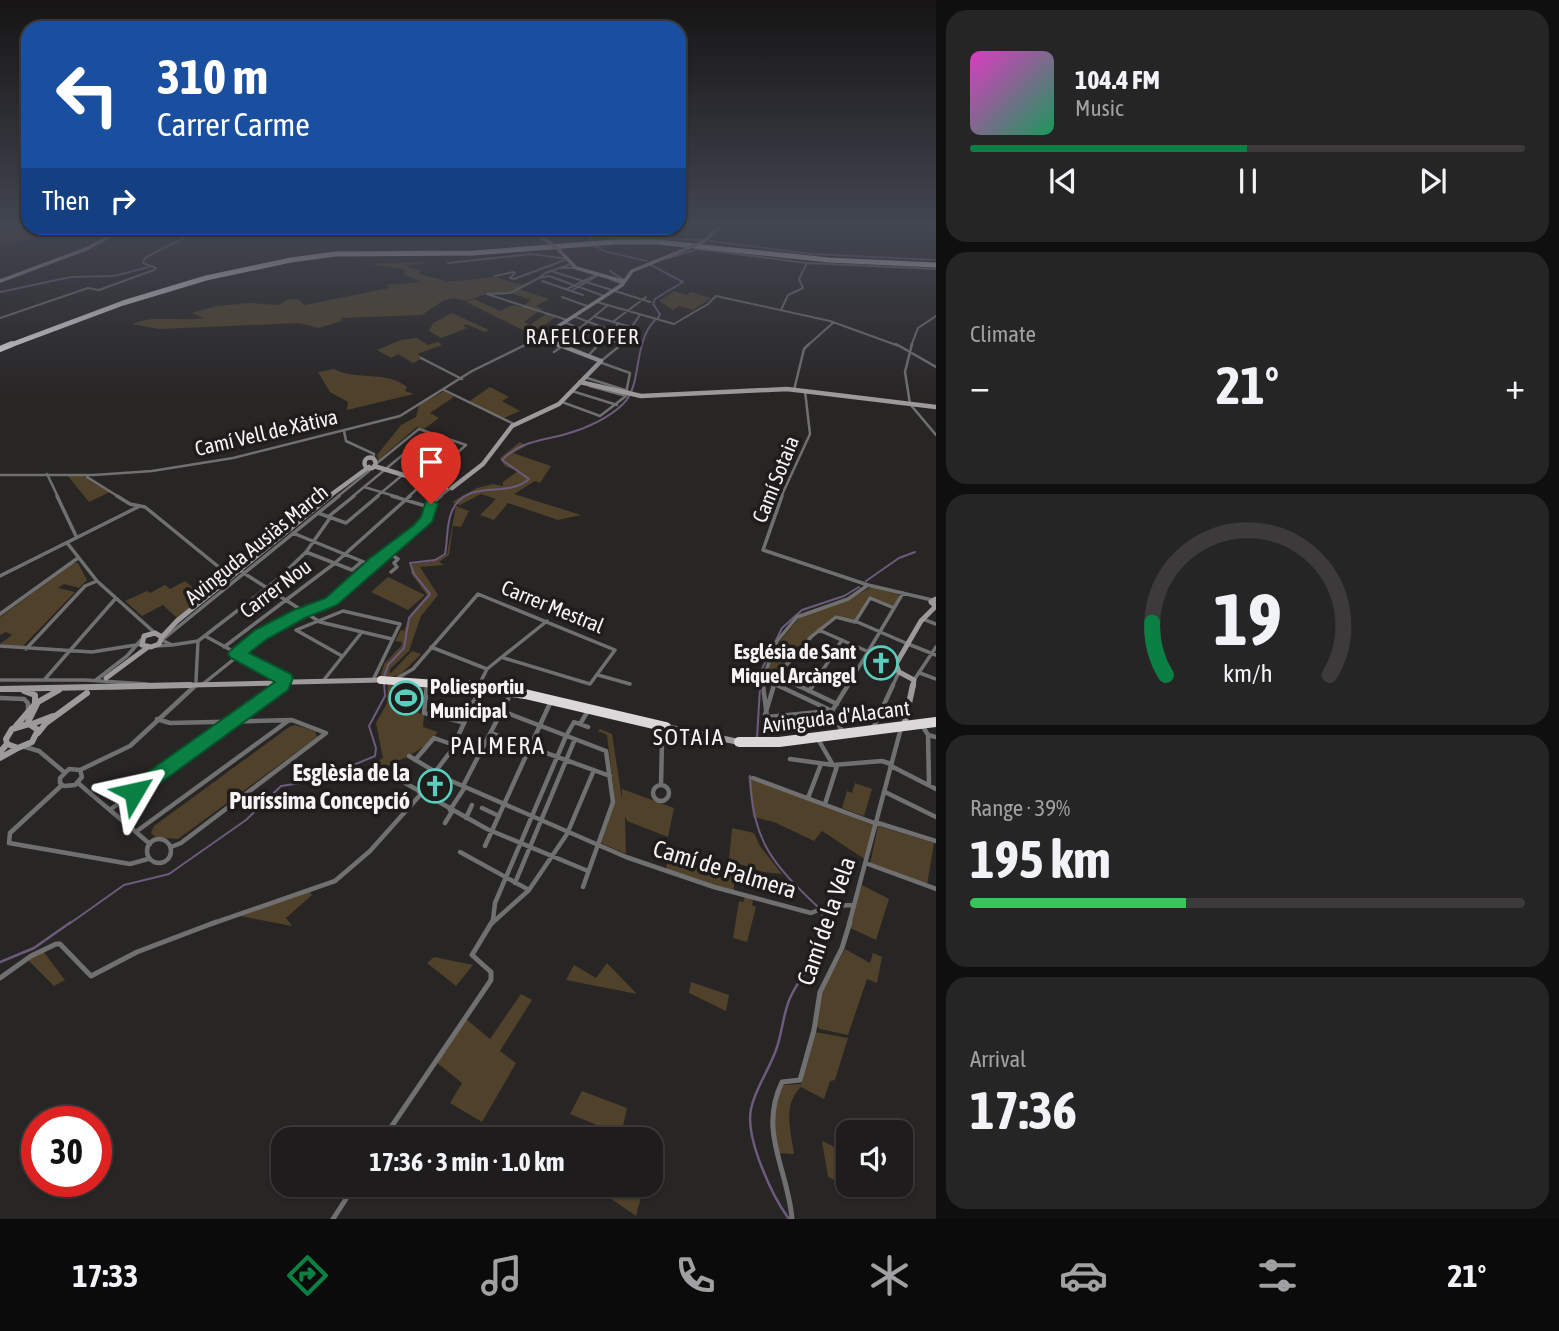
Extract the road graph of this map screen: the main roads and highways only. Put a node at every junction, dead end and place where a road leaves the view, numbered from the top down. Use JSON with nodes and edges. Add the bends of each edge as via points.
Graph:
{"nodes":[{"id":1,"x":199,"y":281,"type":"edge"},
{"id":2,"x":0,"y":350,"type":"edge"},
{"id":3,"x":394,"y":679,"type":"road end"},
{"id":4,"x":936,"y":722,"type":"edge"},
{"id":5,"x":666,"y":727,"type":"road end"},
{"id":6,"x":739,"y":742,"type":"road end"}],
"edges":[{"from":1,"to":2,"type":"highway"},
{"from":3,"to":5,"type":"highway","via":[[480,685]]},
{"from":4,"to":6,"type":"highway","name":"Avinguda d'Alacant","via":[[779,742]]}]}
